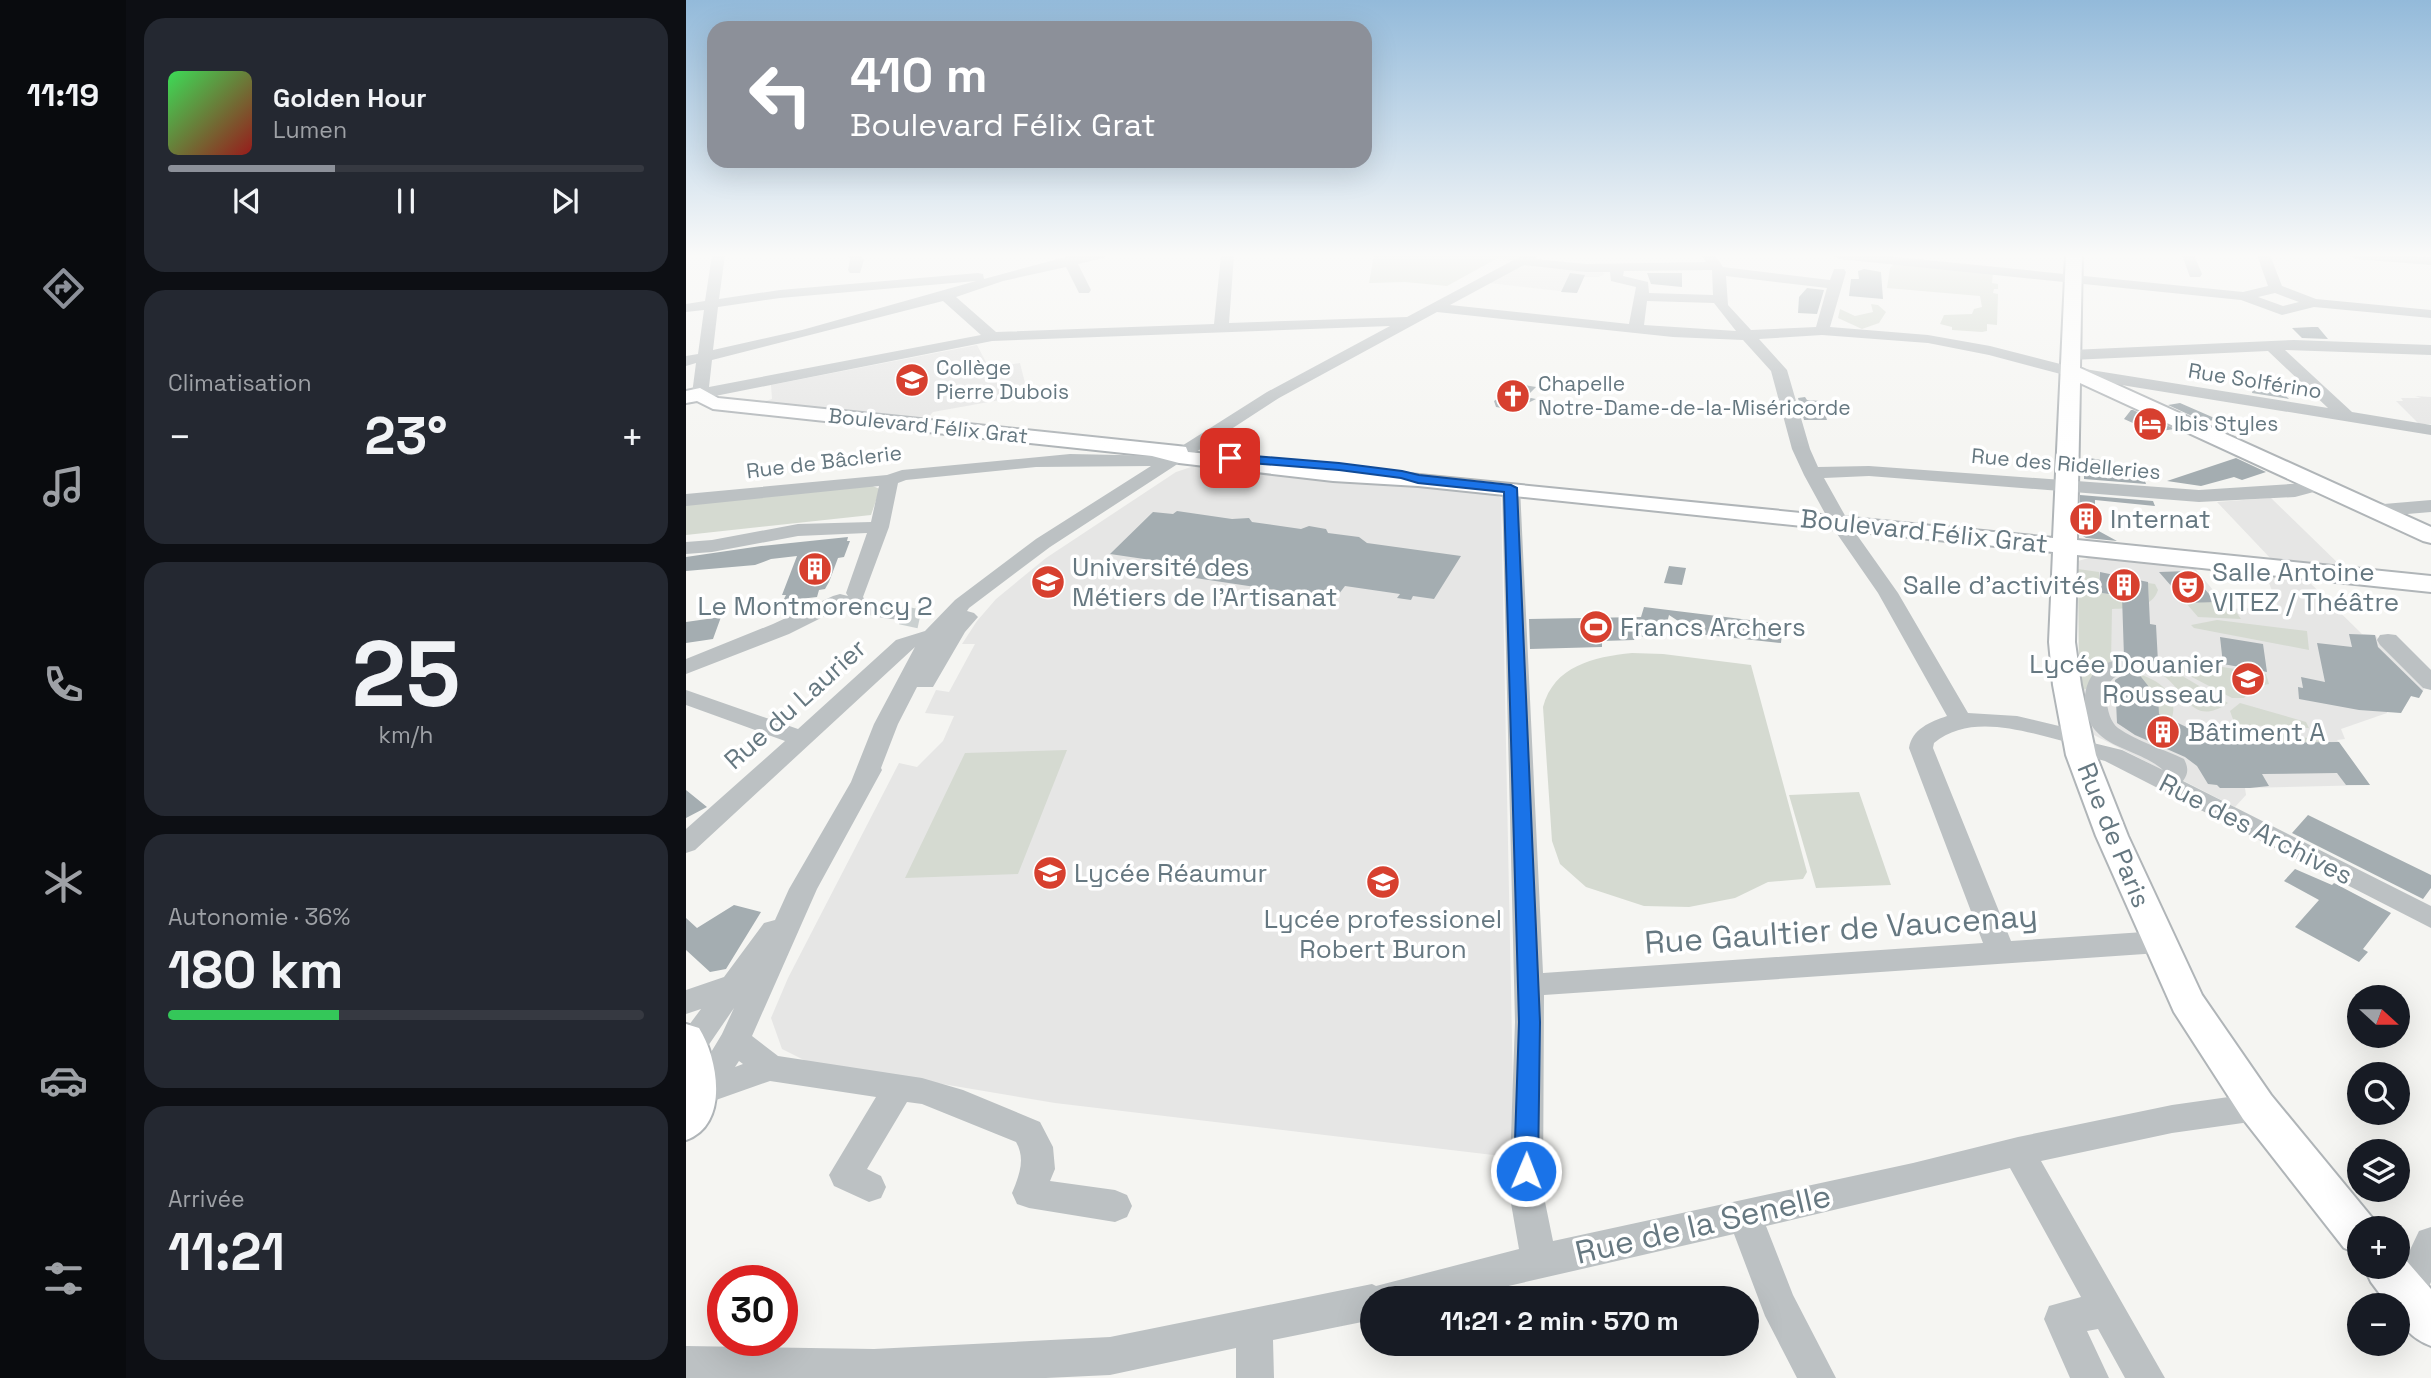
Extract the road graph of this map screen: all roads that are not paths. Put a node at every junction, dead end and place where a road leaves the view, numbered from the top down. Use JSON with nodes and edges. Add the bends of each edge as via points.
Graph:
{"nodes":[{"id":1,"x":709,"y":319,"type":"edge"},
{"id":2,"x":854,"y":319,"type":"edge"},
{"id":3,"x":972,"y":319,"type":"edge"},
{"id":4,"x":1222,"y":319,"type":"edge"},
{"id":5,"x":1525,"y":319,"type":"edge"},
{"id":6,"x":1638,"y":319,"type":"edge"},
{"id":7,"x":1732,"y":319,"type":"edge"},
{"id":8,"x":1826,"y":319,"type":"edge"},
{"id":9,"x":2073,"y":319,"type":"edge"},
{"id":10,"x":2275,"y":319,"type":"edge"},
{"id":11,"x":2298,"y":319,"type":"edge"},
{"id":12,"x":1414,"y":320,"type":"joint"},
{"id":13,"x":1221,"y":329,"type":"junction"},
{"id":14,"x":1636,"y":329,"type":"junction"},
{"id":15,"x":2288,"y":329,"type":"junction"},
{"id":16,"x":1822,"y":331,"type":"junction"},
{"id":17,"x":1746,"y":335,"type":"junction"},
{"id":18,"x":992,"y":338,"type":"junction"},
{"id":19,"x":2272,"y":346,"type":"junction"},
{"id":20,"x":2431,"y":350,"type":"edge"},
{"id":21,"x":705,"y":357,"type":"junction"},
{"id":22,"x":686,"y":360,"type":"edge"},
{"id":23,"x":2071,"y":363,"type":"junction"},
{"id":24,"x":696,"y":399,"type":"edge"},
{"id":25,"x":2347,"y":417,"type":"junction"},
{"id":26,"x":2431,"y":430,"type":"edge"},
{"id":27,"x":1179,"y":457,"type":"junction"},
{"id":28,"x":1812,"y":473,"type":"junction"},
{"id":29,"x":890,"y":480,"type":"junction"},
{"id":30,"x":2069,"y":485,"type":"junction"},
{"id":31,"x":2315,"y":486,"type":"junction"},
{"id":32,"x":1511,"y":488,"type":"junction"},
{"id":33,"x":686,"y":500,"type":"edge"},
{"id":34,"x":2431,"y":506,"type":"edge"},
{"id":35,"x":2372,"y":511,"type":"junction"},
{"id":36,"x":1841,"y":522,"type":"junction"},
{"id":37,"x":879,"y":527,"type":"junction"},
{"id":38,"x":2431,"y":536,"type":"edge"},
{"id":39,"x":2065,"y":545,"type":"junction"},
{"id":40,"x":686,"y":548,"type":"edge"},
{"id":41,"x":2431,"y":584,"type":"edge"},
{"id":42,"x":850,"y":598,"type":"junction"},
{"id":43,"x":901,"y":615,"type":"tunnel mouth"},
{"id":44,"x":939,"y":627,"type":"junction"},
{"id":45,"x":2388,"y":639,"type":"dead end"},
{"id":46,"x":2122,"y":665,"type":"dead end"},
{"id":47,"x":686,"y":667,"type":"edge"},
{"id":48,"x":2431,"y":682,"type":"edge"},
{"id":49,"x":686,"y":697,"type":"edge"},
{"id":50,"x":1960,"y":719,"type":"junction"},
{"id":51,"x":801,"y":738,"type":"junction"},
{"id":52,"x":2078,"y":742,"type":"junction"},
{"id":53,"x":2175,"y":775,"type":"dead end"},
{"id":54,"x":686,"y":844,"type":"edge"},
{"id":55,"x":2431,"y":918,"type":"edge"},
{"id":56,"x":2159,"y":942,"type":"junction"},
{"id":57,"x":2001,"y":953,"type":"junction"},
{"id":58,"x":1528,"y":985,"type":"junction"},
{"id":59,"x":742,"y":998,"type":"junction"},
{"id":60,"x":686,"y":1002,"type":"edge"},
{"id":61,"x":735,"y":1040,"type":"junction"},
{"id":62,"x":687,"y":1046,"type":"edge"},
{"id":63,"x":770,"y":1068,"type":"junction"},
{"id":64,"x":899,"y":1087,"type":"junction"},
{"id":65,"x":695,"y":1107,"type":"edge"},
{"id":66,"x":2257,"y":1107,"type":"junction"},
{"id":67,"x":2018,"y":1151,"type":"junction"},
{"id":68,"x":869,"y":1186,"type":"dead end"},
{"id":69,"x":1115,"y":1206,"type":"dead end"},
{"id":70,"x":1744,"y":1214,"type":"junction"},
{"id":71,"x":2347,"y":1219,"type":"edge"},
{"id":72,"x":1539,"y":1261,"type":"junction"},
{"id":73,"x":1438,"y":1286,"type":"edge"},
{"id":74,"x":1360,"y":1305,"type":"edge"},
{"id":75,"x":2106,"y":1309,"type":"junction"},
{"id":76,"x":1254,"y":1327,"type":"junction"},
{"id":77,"x":686,"y":1365,"type":"edge"},
{"id":78,"x":1255,"y":1378,"type":"edge"},
{"id":79,"x":1817,"y":1378,"type":"edge"},
{"id":80,"x":2091,"y":1378,"type":"edge"},
{"id":81,"x":2146,"y":1378,"type":"edge"}],
"edges":[{"from":1,"to":21,"type":"street"},
{"from":2,"to":21,"type":"street"},
{"from":3,"to":18,"type":"street"},
{"from":4,"to":13,"type":"street"},
{"from":5,"to":14,"type":"street"},
{"from":6,"to":14,"type":"street"},
{"from":7,"to":17,"type":"street"},
{"from":8,"to":16,"type":"street"},
{"from":9,"to":23,"type":"main road","name":"Rue de Paris"},
{"from":10,"to":15,"type":"street"},
{"from":11,"to":15,"type":"street"},
{"from":12,"to":13,"type":"street"},
{"from":12,"to":27,"type":"street","via":[[1282,390]]},
{"from":13,"to":18,"type":"street"},
{"from":14,"to":17,"type":"street"},
{"from":15,"to":19,"type":"street"},
{"from":15,"to":20,"type":"street"},
{"from":16,"to":17,"type":"street"},
{"from":16,"to":23,"type":"street","via":[[1938,341]]},
{"from":17,"to":28,"type":"street","via":[[1779,370]]},
{"from":18,"to":24,"type":"street"},
{"from":19,"to":23,"type":"street"},
{"from":19,"to":25,"type":"street"},
{"from":21,"to":22,"type":"street"},
{"from":21,"to":24,"type":"street"},
{"from":23,"to":25,"type":"street","name":"Rue Solférino"},
{"from":23,"to":30,"type":"main road","name":"Rue de Paris"},
{"from":23,"to":31,"type":"main road"},
{"from":24,"to":27,"type":"main road","name":"Boulevard Félix Grat"},
{"from":25,"to":26,"type":"street","name":"Rue Solférino"},
{"from":27,"to":29,"type":"street","name":"Rue de Bâclerie","via":[[1030,462]]},
{"from":27,"to":32,"type":"main road","name":"Boulevard Félix Grat"},
{"from":27,"to":44,"type":"street"},
{"from":28,"to":30,"type":"street","name":"Rue des Ridelleries","via":[[1870,471]]},
{"from":28,"to":36,"type":"street"},
{"from":29,"to":33,"type":"street","name":"Rue de Bâclerie"},
{"from":29,"to":37,"type":"street"},
{"from":30,"to":31,"type":"street","name":"Rue des Ridelleries","via":[[2199,496]]},
{"from":30,"to":39,"type":"main road","name":"Rue de Paris"},
{"from":31,"to":35,"type":"main road"},
{"from":32,"to":36,"type":"main road","name":"Boulevard Félix Grat"},
{"from":32,"to":58,"type":"street"},
{"from":34,"to":35,"type":"street"},
{"from":35,"to":38,"type":"main road"},
{"from":36,"to":39,"type":"main road","name":"Boulevard Félix Grat"},
{"from":36,"to":50,"type":"street","via":[[1888,593]]},
{"from":37,"to":40,"type":"street","via":[[798,530]]},
{"from":37,"to":42,"type":"street","via":[[864,575]]},
{"from":39,"to":41,"type":"main road","name":"Boulevard Félix Grat"},
{"from":39,"to":52,"type":"main road","name":"Rue de Paris","via":[[2062,642]]},
{"from":42,"to":43,"type":"street","via":[[858,605]]},
{"from":42,"to":47,"type":"street"},
{"from":44,"to":51,"type":"street","name":"Rue du Laurier","via":[[888,660]]},
{"from":44,"to":59,"type":"street","via":[[886,724],[863,780]]},
{"from":45,"to":48,"type":"street"},
{"from":46,"to":53,"type":"street","via":[[2102,677],[2097,687],[2102,726],[2175,765]]},
{"from":49,"to":51,"type":"street"},
{"from":50,"to":52,"type":"street","name":"Rue des Archives","via":[[1993,720]]},
{"from":50,"to":57,"type":"street","via":[[1928,732],[1921,748]]},
{"from":51,"to":54,"type":"street","name":"Rue du Laurier"},
{"from":52,"to":55,"type":"street","name":"Rue des Archives","via":[[2113,755]]},
{"from":52,"to":56,"type":"main road","name":"Rue de Paris","via":[[2112,836]]},
{"from":56,"to":57,"type":"street","name":"Rue Gaultier de Vaucenay"},
{"from":56,"to":66,"type":"main road","name":"Rue de Paris","via":[[2187,1002]]},
{"from":57,"to":58,"type":"street","name":"Rue Gaultier de Vaucenay"},
{"from":58,"to":72,"type":"street","via":[[1526,1192]]},
{"from":59,"to":60,"type":"street"},
{"from":59,"to":61,"type":"street"},
{"from":59,"to":62,"type":"street","via":[[717,1034]]},
{"from":61,"to":63,"type":"street"},
{"from":61,"to":65,"type":"street"},
{"from":62,"to":65,"type":"main road","via":[[695,1067]]},
{"from":63,"to":64,"type":"street"},
{"from":63,"to":65,"type":"street"},
{"from":64,"to":68,"type":"street","via":[[846,1175]]},
{"from":64,"to":69,"type":"street","via":[[952,1100],[1028,1132],[1037,1147],[1038,1169],[1029,1193]]},
{"from":66,"to":67,"type":"street","name":"Rue de la Senelle","via":[[2172,1119]]},
{"from":66,"to":71,"type":"main road","name":"Rue de Paris"},
{"from":67,"to":70,"type":"street","name":"Rue de la Senelle"},
{"from":67,"to":75,"type":"street"},
{"from":70,"to":72,"type":"street","name":"Rue de la Senelle"},
{"from":70,"to":79,"type":"street","via":[[1778,1304]]},
{"from":72,"to":73,"type":"street","name":"Rue de la Senelle"},
{"from":74,"to":76,"type":"street"},
{"from":75,"to":80,"type":"street","via":[[2062,1319]]},
{"from":75,"to":81,"type":"street"},
{"from":76,"to":77,"type":"street","via":[[1110,1356],[874,1368]]},
{"from":76,"to":78,"type":"street"}]}
